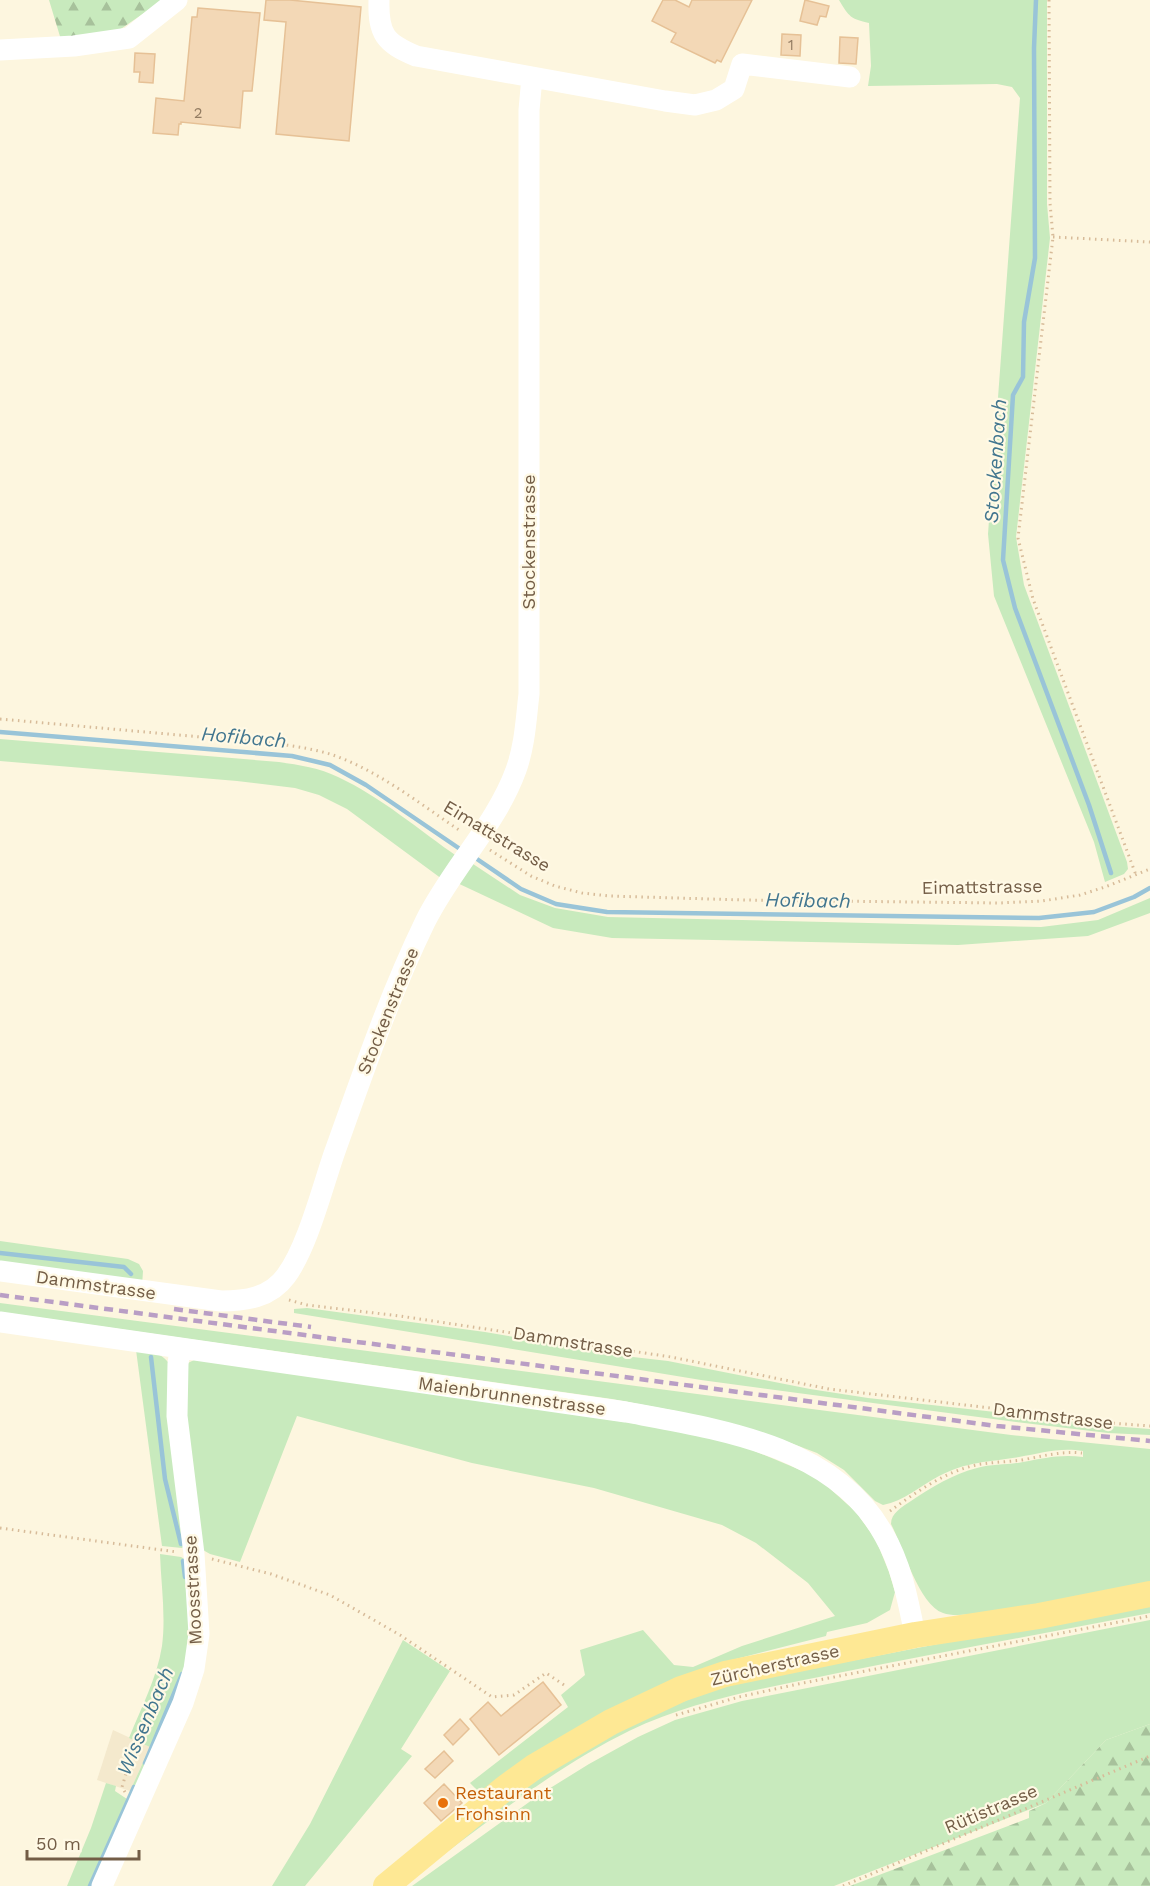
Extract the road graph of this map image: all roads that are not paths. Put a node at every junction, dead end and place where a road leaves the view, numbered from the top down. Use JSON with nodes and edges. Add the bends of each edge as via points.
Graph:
{"nodes":[{"id":1,"x":177,"y":0,"type":"edge"},
{"id":2,"x":380,"y":0,"type":"edge"},
{"id":3,"x":0,"y":50,"type":"edge"},
{"id":4,"x":532,"y":77,"type":"junction"},
{"id":5,"x":850,"y":77,"type":"dead end"},
{"id":6,"x":0,"y":1271,"type":"edge"},
{"id":7,"x":272,"y":1290,"type":"joint"},
{"id":8,"x":0,"y":1322,"type":"edge"},
{"id":9,"x":180,"y":1348,"type":"junction"},
{"id":10,"x":1150,"y":1594,"type":"edge"},
{"id":11,"x":915,"y":1635,"type":"junction"},
{"id":12,"x":102,"y":1886,"type":"edge"},
{"id":13,"x":386,"y":1886,"type":"edge"}],
"edges":[{"from":1,"to":3,"type":"street","via":[[129,38]]},
{"from":2,"to":4,"type":"street","via":[[382,31],[395,46],[416,56]]},
{"from":4,"to":5,"type":"street","via":[[695,105],[716,100],[734,88],[742,64]]},
{"from":4,"to":7,"type":"street","name":"Stockenstrasse","via":[[529,694],[525,738],[501,802],[446,883],[425,922],[363,1072],[307,1231],[288,1273]]},
{"from":6,"to":7,"type":"street","name":"Dammstrasse","via":[[221,1302],[244,1300]]},
{"from":8,"to":9,"type":"street","name":"Maienbrunnenstrasse"},
{"from":9,"to":11,"type":"street","name":"Maienbrunnenstrasse","via":[[626,1412],[770,1447],[820,1469],[848,1490],[876,1521],[899,1568]]},
{"from":9,"to":12,"type":"street","name":"Moosstrasse","via":[[177,1416],[194,1554],[199,1634],[194,1669],[183,1703]]},
{"from":10,"to":11,"type":"main road","name":"Zürcherstrasse"},
{"from":11,"to":13,"type":"main road","name":"Zürcherstrasse","via":[[725,1674],[641,1707],[534,1767]]}]}
